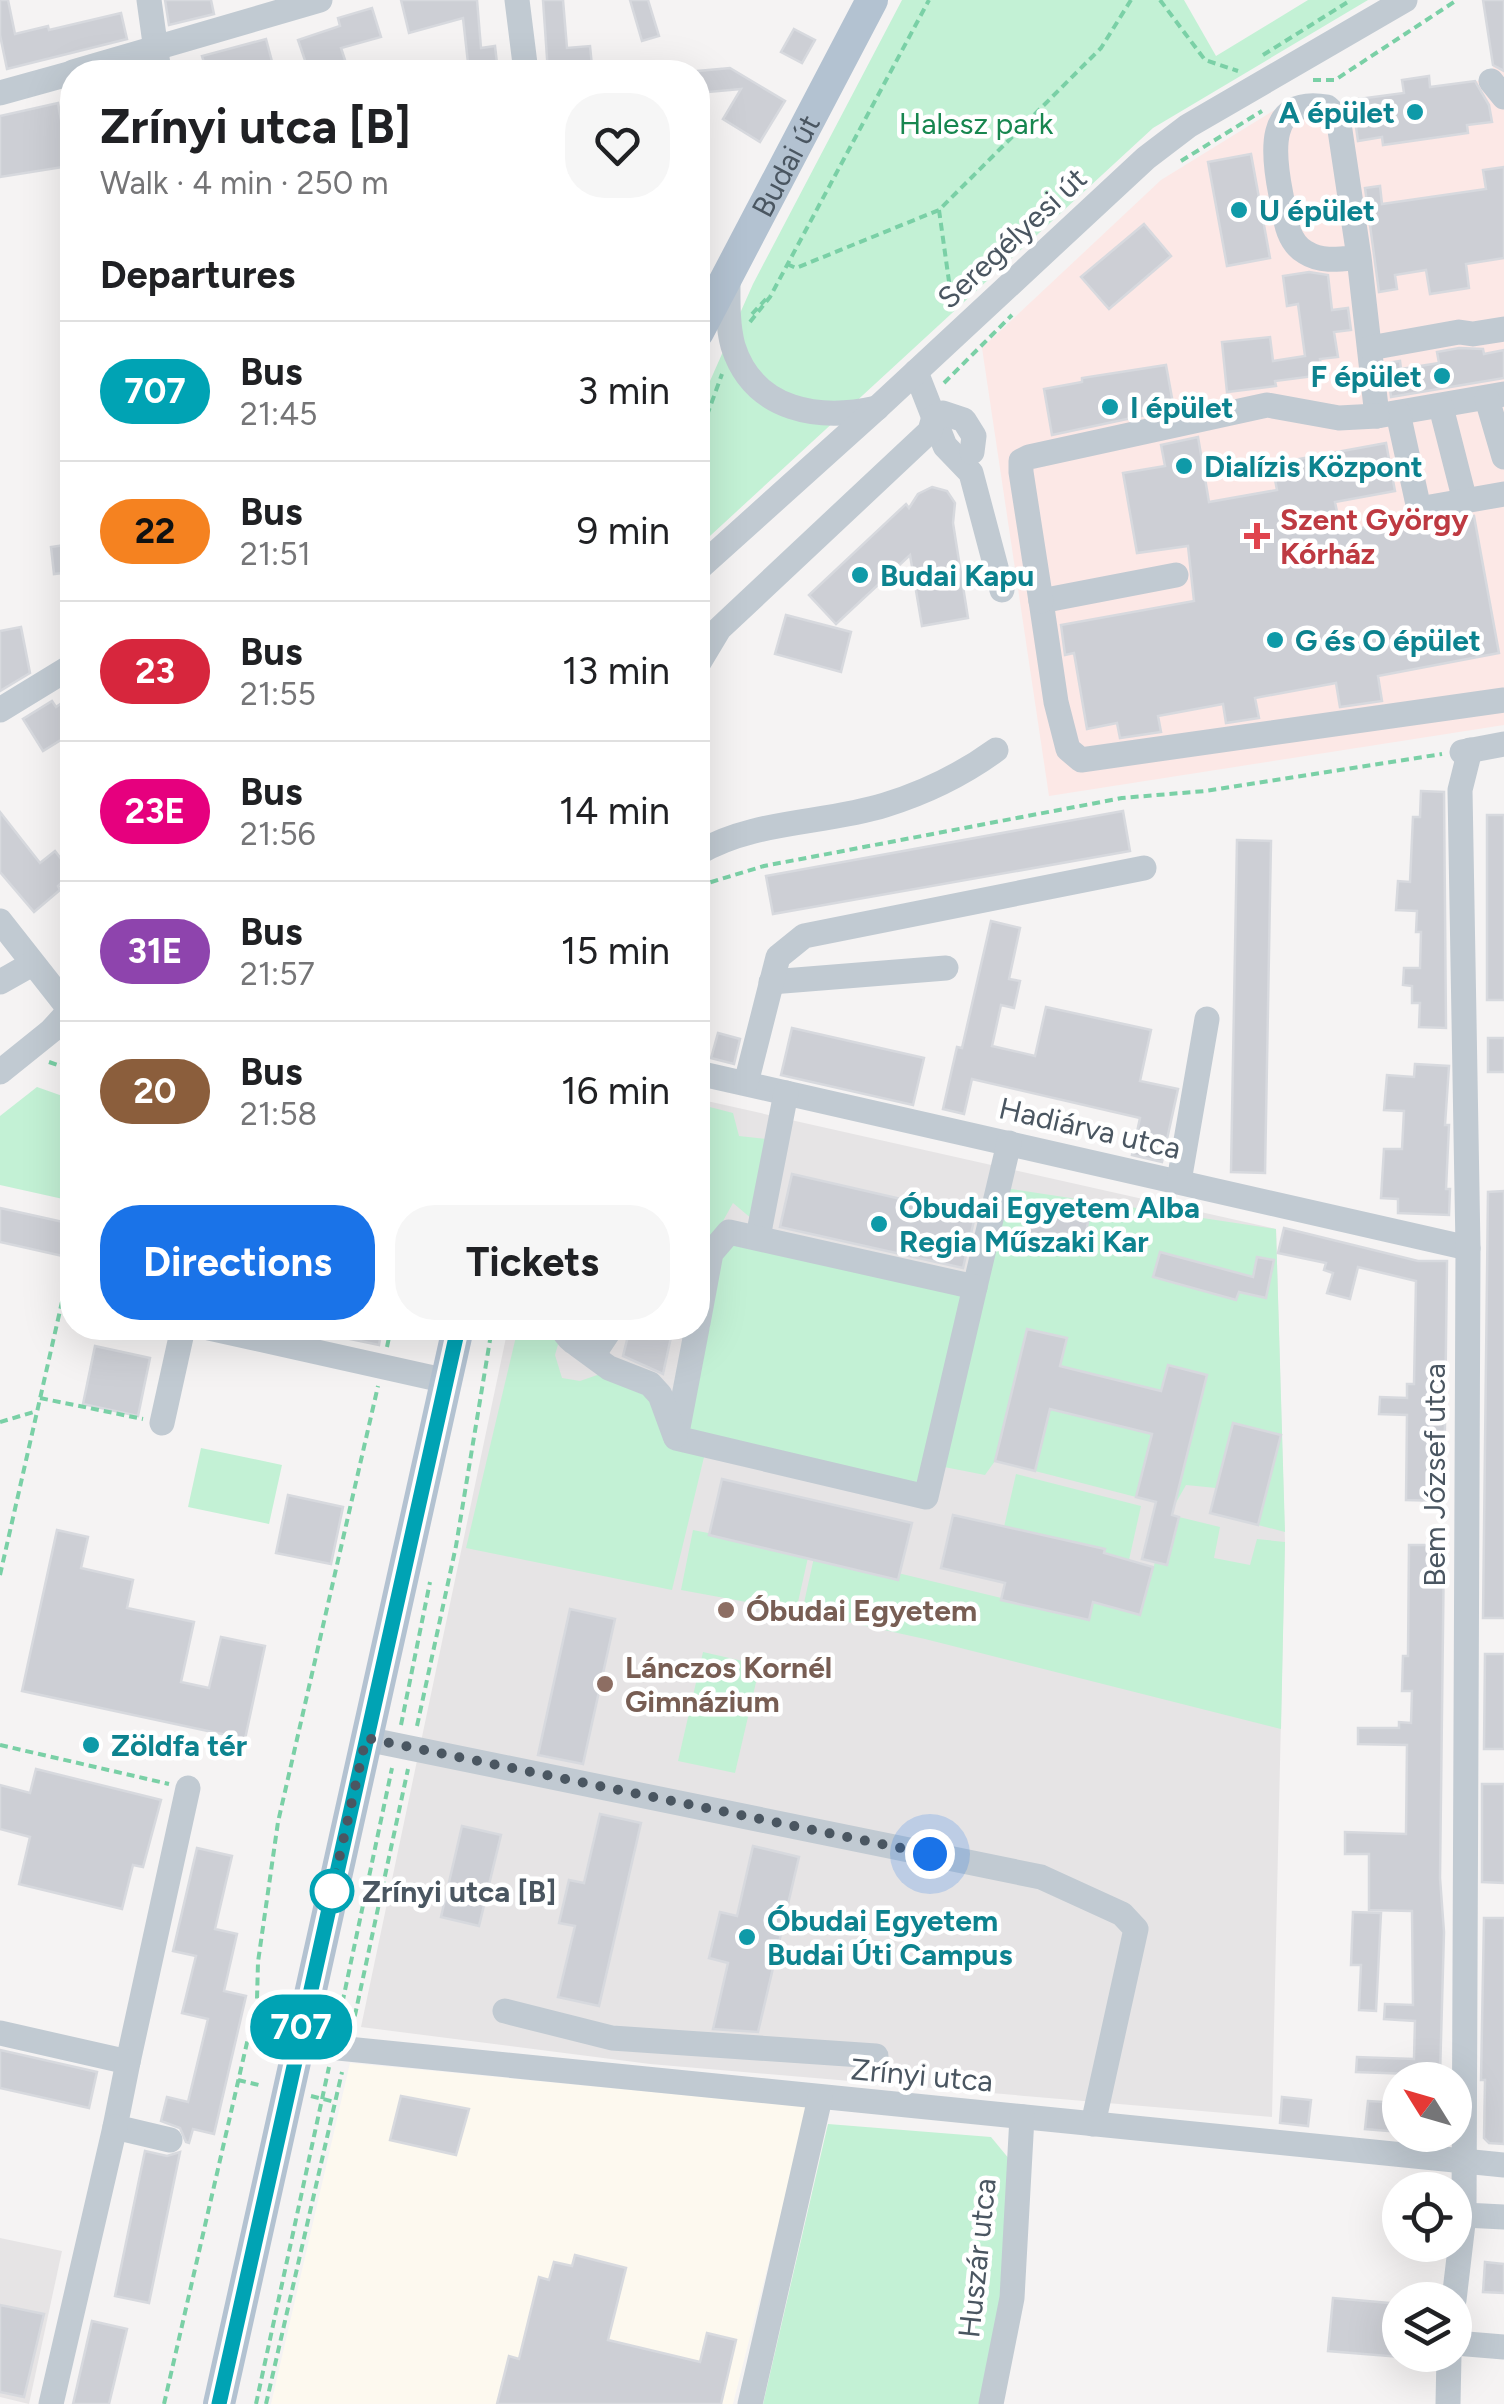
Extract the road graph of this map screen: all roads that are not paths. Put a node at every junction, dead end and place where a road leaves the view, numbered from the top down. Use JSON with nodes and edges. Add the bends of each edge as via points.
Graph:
{"nodes":[{"id":1,"x":149,"y":0,"type":"edge"},
{"id":2,"x":320,"y":0,"type":"edge"},
{"id":3,"x":517,"y":0,"type":"edge"},
{"id":4,"x":872,"y":0,"type":"edge"},
{"id":5,"x":1406,"y":0,"type":"edge"},
{"id":6,"x":157,"y":60,"type":"edge"},
{"id":7,"x":160,"y":60,"type":"edge"},
{"id":8,"x":524,"y":60,"type":"edge"},
{"id":9,"x":60,"y":76,"type":"edge"},
{"id":10,"x":0,"y":93,"type":"edge"},
{"id":11,"x":1359,"y":257,"type":"junction"},
{"id":12,"x":728,"y":270,"type":"junction"},
{"id":13,"x":710,"y":307,"type":"edge"},
{"id":14,"x":1504,"y":328,"type":"edge"},
{"id":15,"x":1370,"y":348,"type":"junction"},
{"id":16,"x":916,"y":372,"type":"junction"},
{"id":17,"x":1495,"y":397,"type":"edge"},
{"id":18,"x":1441,"y":407,"type":"junction"},
{"id":19,"x":877,"y":408,"type":"junction"},
{"id":20,"x":1387,"y":415,"type":"junction"},
{"id":21,"x":934,"y":417,"type":"junction"},
{"id":22,"x":972,"y":452,"type":"dead end"},
{"id":23,"x":1504,"y":457,"type":"edge"},
{"id":24,"x":1504,"y":494,"type":"edge"},
{"id":25,"x":1465,"y":501,"type":"junction"},
{"id":26,"x":710,"y":558,"type":"edge"},
{"id":27,"x":1176,"y":576,"type":"dead end"},
{"id":28,"x":1002,"y":590,"type":"dead end"},
{"id":29,"x":1040,"y":601,"type":"junction"},
{"id":30,"x":710,"y":643,"type":"edge"},
{"id":31,"x":60,"y":673,"type":"edge"},
{"id":32,"x":1504,"y":700,"type":"edge"},
{"id":33,"x":0,"y":710,"type":"edge"},
{"id":34,"x":1504,"y":744,"type":"edge"},
{"id":35,"x":996,"y":750,"type":"dead end"},
{"id":36,"x":710,"y":846,"type":"edge"},
{"id":37,"x":1144,"y":868,"type":"dead end"},
{"id":38,"x":0,"y":921,"type":"edge"},
{"id":39,"x":32,"y":964,"type":"junction"},
{"id":40,"x":946,"y":968,"type":"dead end"},
{"id":41,"x":0,"y":982,"type":"edge"},
{"id":42,"x":771,"y":982,"type":"junction"},
{"id":43,"x":60,"y":996,"type":"edge"},
{"id":44,"x":1208,"y":1019,"type":"dead end"},
{"id":45,"x":60,"y":1021,"type":"edge"},
{"id":46,"x":0,"y":1072,"type":"edge"},
{"id":47,"x":710,"y":1076,"type":"edge"},
{"id":48,"x":746,"y":1083,"type":"junction"},
{"id":49,"x":786,"y":1093,"type":"junction"},
{"id":50,"x":1009,"y":1143,"type":"junction"},
{"id":51,"x":1178,"y":1181,"type":"junction"},
{"id":52,"x":758,"y":1237,"type":"junction"},
{"id":53,"x":1468,"y":1248,"type":"junction"},
{"id":54,"x":710,"y":1250,"type":"edge"},
{"id":55,"x":975,"y":1287,"type":"junction"},
{"id":56,"x":180,"y":1340,"type":"edge"},
{"id":57,"x":264,"y":1340,"type":"edge"},
{"id":58,"x":456,"y":1340,"type":"edge"},
{"id":59,"x":575,"y":1340,"type":"edge"},
{"id":60,"x":580,"y":1340,"type":"edge"},
{"id":61,"x":605,"y":1340,"type":"edge"},
{"id":62,"x":694,"y":1340,"type":"edge"},
{"id":63,"x":447,"y":1381,"type":"junction"},
{"id":64,"x":162,"y":1423,"type":"road end"},
{"id":65,"x":676,"y":1438,"type":"junction"},
{"id":66,"x":392,"y":1744,"type":"junction"},
{"id":67,"x":188,"y":1788,"type":"road end"},
{"id":68,"x":307,"y":2000,"type":"junction"},
{"id":69,"x":504,"y":2011,"type":"dead end"},
{"id":70,"x":0,"y":2033,"type":"edge"},
{"id":71,"x":612,"y":2038,"type":"junction"},
{"id":72,"x":298,"y":2044,"type":"junction"},
{"id":73,"x":341,"y":2048,"type":"junction"},
{"id":74,"x":876,"y":2056,"type":"dead end"},
{"id":75,"x":128,"y":2062,"type":"junction"},
{"id":76,"x":605,"y":2076,"type":"junction"},
{"id":77,"x":820,"y":2098,"type":"junction"},
{"id":78,"x":1022,"y":2118,"type":"junction"},
{"id":79,"x":1093,"y":2124,"type":"junction"},
{"id":80,"x":114,"y":2127,"type":"junction"},
{"id":81,"x":170,"y":2140,"type":"dead end"},
{"id":82,"x":1462,"y":2161,"type":"junction"},
{"id":83,"x":1504,"y":2165,"type":"edge"},
{"id":84,"x":1462,"y":2172,"type":"edge"},
{"id":85,"x":1472,"y":2216,"type":"edge"},
{"id":86,"x":1504,"y":2218,"type":"edge"},
{"id":87,"x":1472,"y":2344,"type":"edge"},
{"id":88,"x":1504,"y":2347,"type":"edge"},
{"id":89,"x":1449,"y":2372,"type":"edge"},
{"id":90,"x":51,"y":2404,"type":"edge"},
{"id":91,"x":219,"y":2404,"type":"edge"},
{"id":92,"x":750,"y":2404,"type":"edge"},
{"id":93,"x":991,"y":2404,"type":"edge"},
{"id":94,"x":1448,"y":2404,"type":"edge"}],
"edges":[{"from":1,"to":6,"type":"street"},
{"from":2,"to":7,"type":"street"},
{"from":3,"to":8,"type":"street"},
{"from":4,"to":12,"type":"main road","name":"Budai út"},
{"from":5,"to":16,"type":"street","name":"Seregélyesi út","via":[[1169,140]]},
{"from":9,"to":10,"type":"street"},
{"from":11,"to":11,"type":"street","via":[[1319,258],[1295,244],[1289,232],[1275,144],[1285,116],[1298,107],[1327,107],[1338,117]]},
{"from":11,"to":15,"type":"street"},
{"from":12,"to":13,"type":"main road","name":"Budai út"},
{"from":12,"to":19,"type":"street","via":[[733,345],[765,391],[808,413]]},
{"from":14,"to":15,"type":"street"},
{"from":15,"to":20,"type":"street"},
{"from":16,"to":19,"type":"street","name":"Seregélyesi út"},
{"from":16,"to":21,"type":"street"},
{"from":17,"to":18,"type":"street"},
{"from":17,"to":23,"type":"street"},
{"from":18,"to":20,"type":"street"},
{"from":18,"to":25,"type":"street"},
{"from":19,"to":26,"type":"street","name":"Seregélyesi út"},
{"from":20,"to":25,"type":"street","via":[[1418,509]]},
{"from":20,"to":29,"type":"street","via":[[1339,418],[1267,405],[1021,461]]},
{"from":21,"to":22,"type":"street","via":[[964,420],[974,436]]},
{"from":21,"to":28,"type":"street","via":[[945,446],[971,473]]},
{"from":21,"to":30,"type":"street","via":[[930,431]]},
{"from":24,"to":25,"type":"street"},
{"from":27,"to":29,"type":"street"},
{"from":29,"to":32,"type":"street","via":[[1068,749],[1081,760]]},
{"from":31,"to":33,"type":"street"},
{"from":34,"to":53,"type":"street","name":"Bem József utca","via":[[1466,751],[1460,790]]},
{"from":35,"to":36,"type":"street","via":[[968,770],[885,806]]},
{"from":37,"to":42,"type":"street","via":[[819,930],[778,958]]},
{"from":38,"to":39,"type":"street"},
{"from":39,"to":41,"type":"street"},
{"from":39,"to":43,"type":"street"},
{"from":40,"to":42,"type":"street"},
{"from":42,"to":48,"type":"street"},
{"from":44,"to":51,"type":"street"},
{"from":45,"to":46,"type":"street"},
{"from":47,"to":48,"type":"street","name":"Hadiárva utca"},
{"from":48,"to":49,"type":"street","name":"Hadiárva utca"},
{"from":49,"to":50,"type":"street","name":"Hadiárva utca"},
{"from":49,"to":52,"type":"street"},
{"from":50,"to":51,"type":"street","name":"Hadiárva utca"},
{"from":50,"to":55,"type":"street"},
{"from":51,"to":53,"type":"street","name":"Hadiárva utca"},
{"from":52,"to":54,"type":"street","via":[[729,1232]]},
{"from":52,"to":55,"type":"street"},
{"from":53,"to":82,"type":"street","name":"Bem József utca"},
{"from":55,"to":65,"type":"street","via":[[926,1497]]},
{"from":56,"to":64,"type":"street"},
{"from":57,"to":63,"type":"street"},
{"from":58,"to":63,"type":"main road"},
{"from":59,"to":65,"type":"street","via":[[609,1368],[650,1384]]},
{"from":60,"to":61,"type":"street","via":[[599,1346]]},
{"from":62,"to":65,"type":"street"},
{"from":63,"to":66,"type":"main road"},
{"from":66,"to":68,"type":"main road"},
{"from":66,"to":79,"type":"street","via":[[1041,1876],[1122,1914],[1136,1929]]},
{"from":67,"to":75,"type":"street"},
{"from":68,"to":72,"type":"main road"},
{"from":68,"to":73,"type":"street"},
{"from":69,"to":71,"type":"street"},
{"from":70,"to":75,"type":"street"},
{"from":71,"to":74,"type":"street"},
{"from":71,"to":76,"type":"street"},
{"from":72,"to":73,"type":"street","name":"Zrínyi utca"},
{"from":72,"to":91,"type":"main road"},
{"from":73,"to":76,"type":"street","name":"Zrínyi utca"},
{"from":75,"to":80,"type":"street"},
{"from":76,"to":77,"type":"street","name":"Zrínyi utca"},
{"from":77,"to":78,"type":"street","name":"Zrínyi utca"},
{"from":77,"to":92,"type":"street"},
{"from":78,"to":79,"type":"street","name":"Zrínyi utca"},
{"from":78,"to":93,"type":"street","name":"Huszár utca","via":[[1012,2298]]},
{"from":79,"to":82,"type":"street","name":"Zrínyi utca"},
{"from":80,"to":81,"type":"street"},
{"from":80,"to":90,"type":"street"},
{"from":82,"to":83,"type":"street","name":"Zrínyi utca"},
{"from":82,"to":84,"type":"street","name":"Bem József utca"},
{"from":85,"to":86,"type":"street"},
{"from":87,"to":88,"type":"street"},
{"from":89,"to":94,"type":"street"}]}
